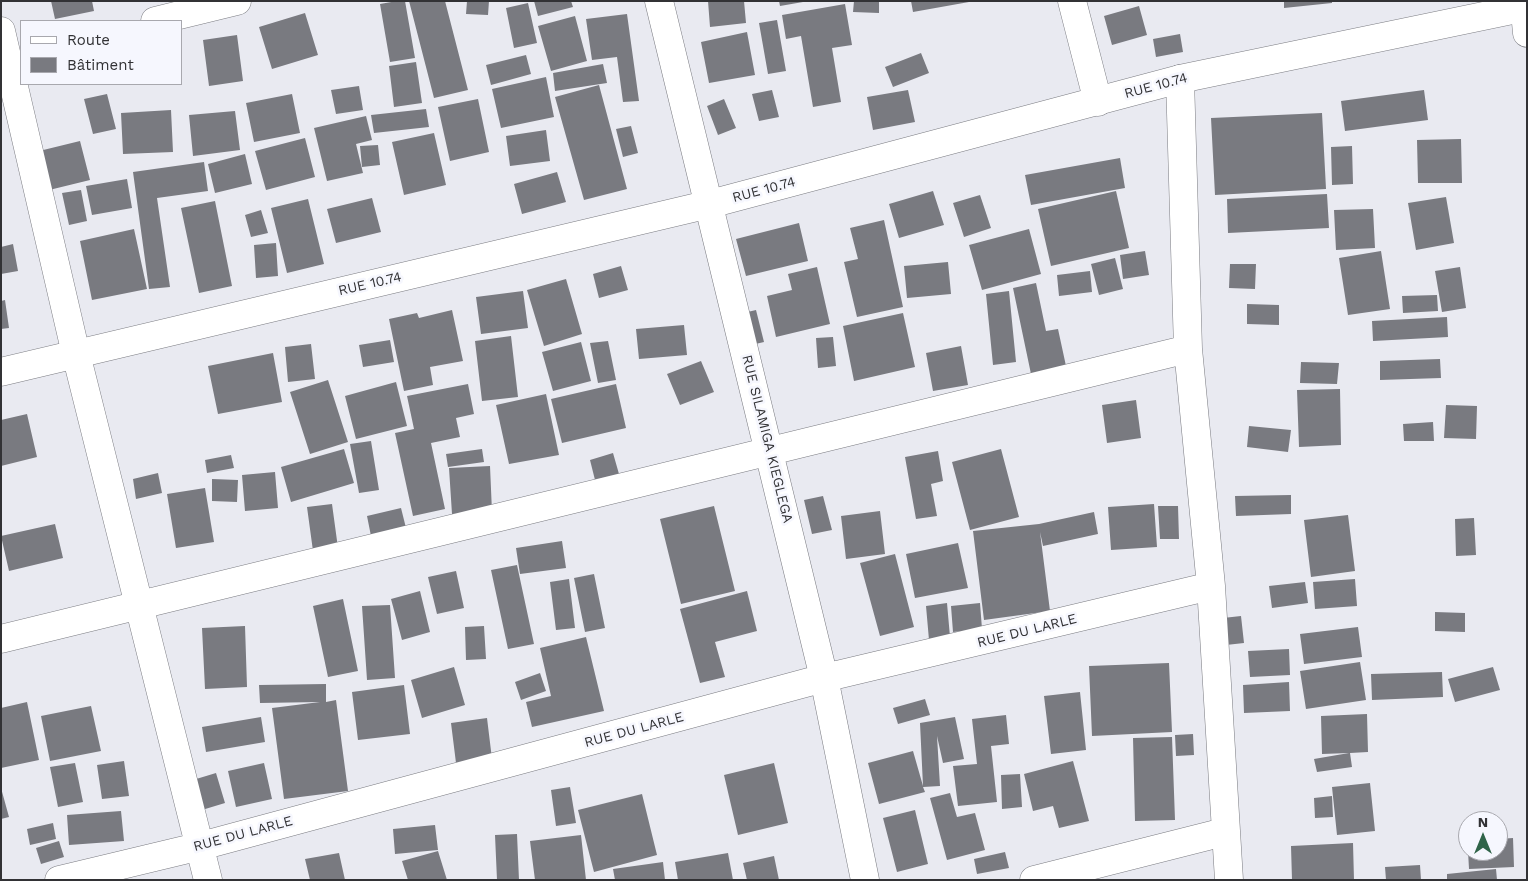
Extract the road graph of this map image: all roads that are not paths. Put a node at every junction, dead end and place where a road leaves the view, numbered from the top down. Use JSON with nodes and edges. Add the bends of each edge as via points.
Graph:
{"nodes":[{"id":1,"x":237,"y":1,"type":"edge"},
{"id":2,"x":659,"y":1,"type":"edge"},
{"id":3,"x":1072,"y":1,"type":"edge"},
{"id":4,"x":1525,"y":12,"type":"edge"},
{"id":5,"x":159,"y":20,"type":"edge"},
{"id":6,"x":1,"y":30,"type":"edge"},
{"id":7,"x":10,"y":57,"type":"edge"},
{"id":8,"x":1180,"y":79,"type":"junction"},
{"id":9,"x":1098,"y":102,"type":"junction"},
{"id":10,"x":710,"y":204,"type":"junction"},
{"id":11,"x":1188,"y":349,"type":"junction"},
{"id":12,"x":76,"y":354,"type":"junction"},
{"id":13,"x":1,"y":372,"type":"edge"},
{"id":14,"x":770,"y":452,"type":"junction"},
{"id":15,"x":1211,"y":586,"type":"junction"},
{"id":16,"x":138,"y":604,"type":"junction"},
{"id":17,"x":1,"y":639,"type":"edge"},
{"id":18,"x":824,"y":678,"type":"junction"},
{"id":19,"x":1224,"y":832,"type":"junction"},
{"id":20,"x":201,"y":846,"type":"junction"},
{"id":21,"x":59,"y":880,"type":"edge"},
{"id":22,"x":208,"y":880,"type":"edge"},
{"id":23,"x":865,"y":880,"type":"edge"},
{"id":24,"x":1034,"y":880,"type":"edge"},
{"id":25,"x":1229,"y":880,"type":"edge"}],
"edges":[{"from":1,"to":5,"type":"street"},
{"from":2,"to":10,"type":"street","name":"RUE SILAMIGA KIEGLEGA"},
{"from":3,"to":9,"type":"street"},
{"from":4,"to":8,"type":"street","name":"RUE 10.74"},
{"from":6,"to":7,"type":"street"},
{"from":7,"to":12,"type":"street"},
{"from":8,"to":9,"type":"street","name":"RUE 10.74"},
{"from":8,"to":11,"type":"street"},
{"from":9,"to":10,"type":"street","name":"RUE 10.74"},
{"from":10,"to":12,"type":"street","name":"RUE 10.74"},
{"from":10,"to":14,"type":"street","name":"RUE SILAMIGA KIEGLEGA"},
{"from":11,"to":14,"type":"street"},
{"from":11,"to":15,"type":"street"},
{"from":12,"to":13,"type":"street","name":"RUE 10.74"},
{"from":12,"to":16,"type":"street"},
{"from":14,"to":16,"type":"street"},
{"from":14,"to":18,"type":"street","name":"RUE SILAMIGA KIEGLEGA"},
{"from":15,"to":18,"type":"street","name":"RUE DU LARLE"},
{"from":15,"to":19,"type":"street"},
{"from":16,"to":17,"type":"street"},
{"from":16,"to":20,"type":"street"},
{"from":18,"to":20,"type":"street","name":"RUE DU LARLE"},
{"from":18,"to":23,"type":"street","name":"RUE SILAMIGA KIEGLEGA"},
{"from":19,"to":24,"type":"street"},
{"from":19,"to":25,"type":"street"},
{"from":20,"to":21,"type":"street","name":"RUE DU LARLE"},
{"from":20,"to":22,"type":"street"}]}
